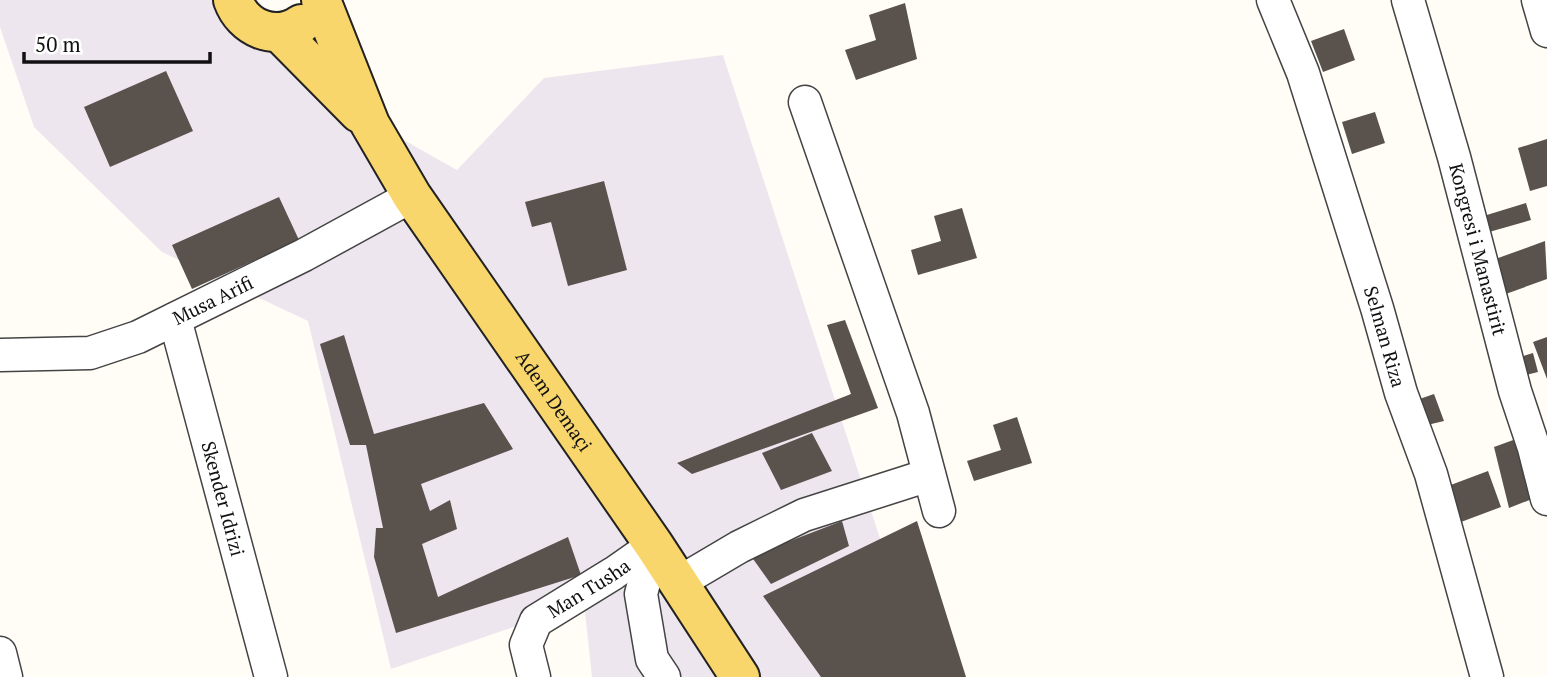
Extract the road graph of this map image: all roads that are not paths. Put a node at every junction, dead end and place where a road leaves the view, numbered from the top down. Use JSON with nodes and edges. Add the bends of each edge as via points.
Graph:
{"nodes":[{"id":1,"x":233,"y":0,"type":"edge"},
{"id":2,"x":319,"y":0,"type":"edge"},
{"id":3,"x":1273,"y":0,"type":"edge"},
{"id":4,"x":1408,"y":0,"type":"edge"},
{"id":5,"x":1538,"y":0,"type":"edge"},
{"id":6,"x":1547,"y":31,"type":"edge"},
{"id":7,"x":280,"y":33,"type":"junction"},
{"id":8,"x":806,"y":102,"type":"dead end"},
{"id":9,"x":370,"y":124,"type":"junction"},
{"id":10,"x":412,"y":195,"type":"junction"},
{"id":11,"x":175,"y":319,"type":"junction"},
{"id":12,"x":0,"y":355,"type":"edge"},
{"id":13,"x":929,"y":475,"type":"junction"},
{"id":14,"x":1547,"y":499,"type":"edge"},
{"id":15,"x":939,"y":511,"type":"dead end"},
{"id":16,"x":654,"y":545,"type":"junction"},
{"id":17,"x":678,"y":583,"type":"junction"},
{"id":18,"x":0,"y":653,"type":"edge"},
{"id":19,"x":6,"y":677,"type":"edge"},
{"id":20,"x":271,"y":677,"type":"edge"},
{"id":21,"x":534,"y":677,"type":"edge"},
{"id":22,"x":664,"y":677,"type":"edge"},
{"id":23,"x":740,"y":677,"type":"edge"},
{"id":24,"x":1487,"y":677,"type":"edge"}],
"edges":[{"from":1,"to":7,"type":"main road","via":[[244,19],[260,30]]},
{"from":2,"to":7,"type":"main road","via":[[298,27]]},
{"from":2,"to":9,"type":"main road","name":"Adem Demaçi"},
{"from":3,"to":24,"type":"street","name":"Selman Riza","via":[[1303,73],[1401,393],[1431,474]]},
{"from":4,"to":14,"type":"street","name":"Kongresi i Manastirit"},
{"from":5,"to":6,"type":"street"},
{"from":7,"to":9,"type":"main road","name":"Adem Demaçi"},
{"from":8,"to":13,"type":"street","via":[[913,413]]},
{"from":9,"to":10,"type":"main road","name":"Adem Demaçi"},
{"from":10,"to":11,"type":"street","name":"Musa Arifi"},
{"from":10,"to":16,"type":"main road","name":"Adem Demaçi"},
{"from":11,"to":12,"type":"street","name":"Musa Arifi","via":[[90,353]]},
{"from":11,"to":20,"type":"street","name":"Skender Idrizi"},
{"from":13,"to":15,"type":"street"},
{"from":13,"to":17,"type":"street","via":[[804,515]]},
{"from":16,"to":17,"type":"main road","name":"Adem Demaçi"},
{"from":16,"to":21,"type":"street","name":"Man Tusha","via":[[536,621],[526,645]]},
{"from":16,"to":22,"type":"street","via":[[641,594],[652,659]]},
{"from":17,"to":23,"type":"main road","name":"Adem Demaçi"},
{"from":18,"to":19,"type":"street"}]}
